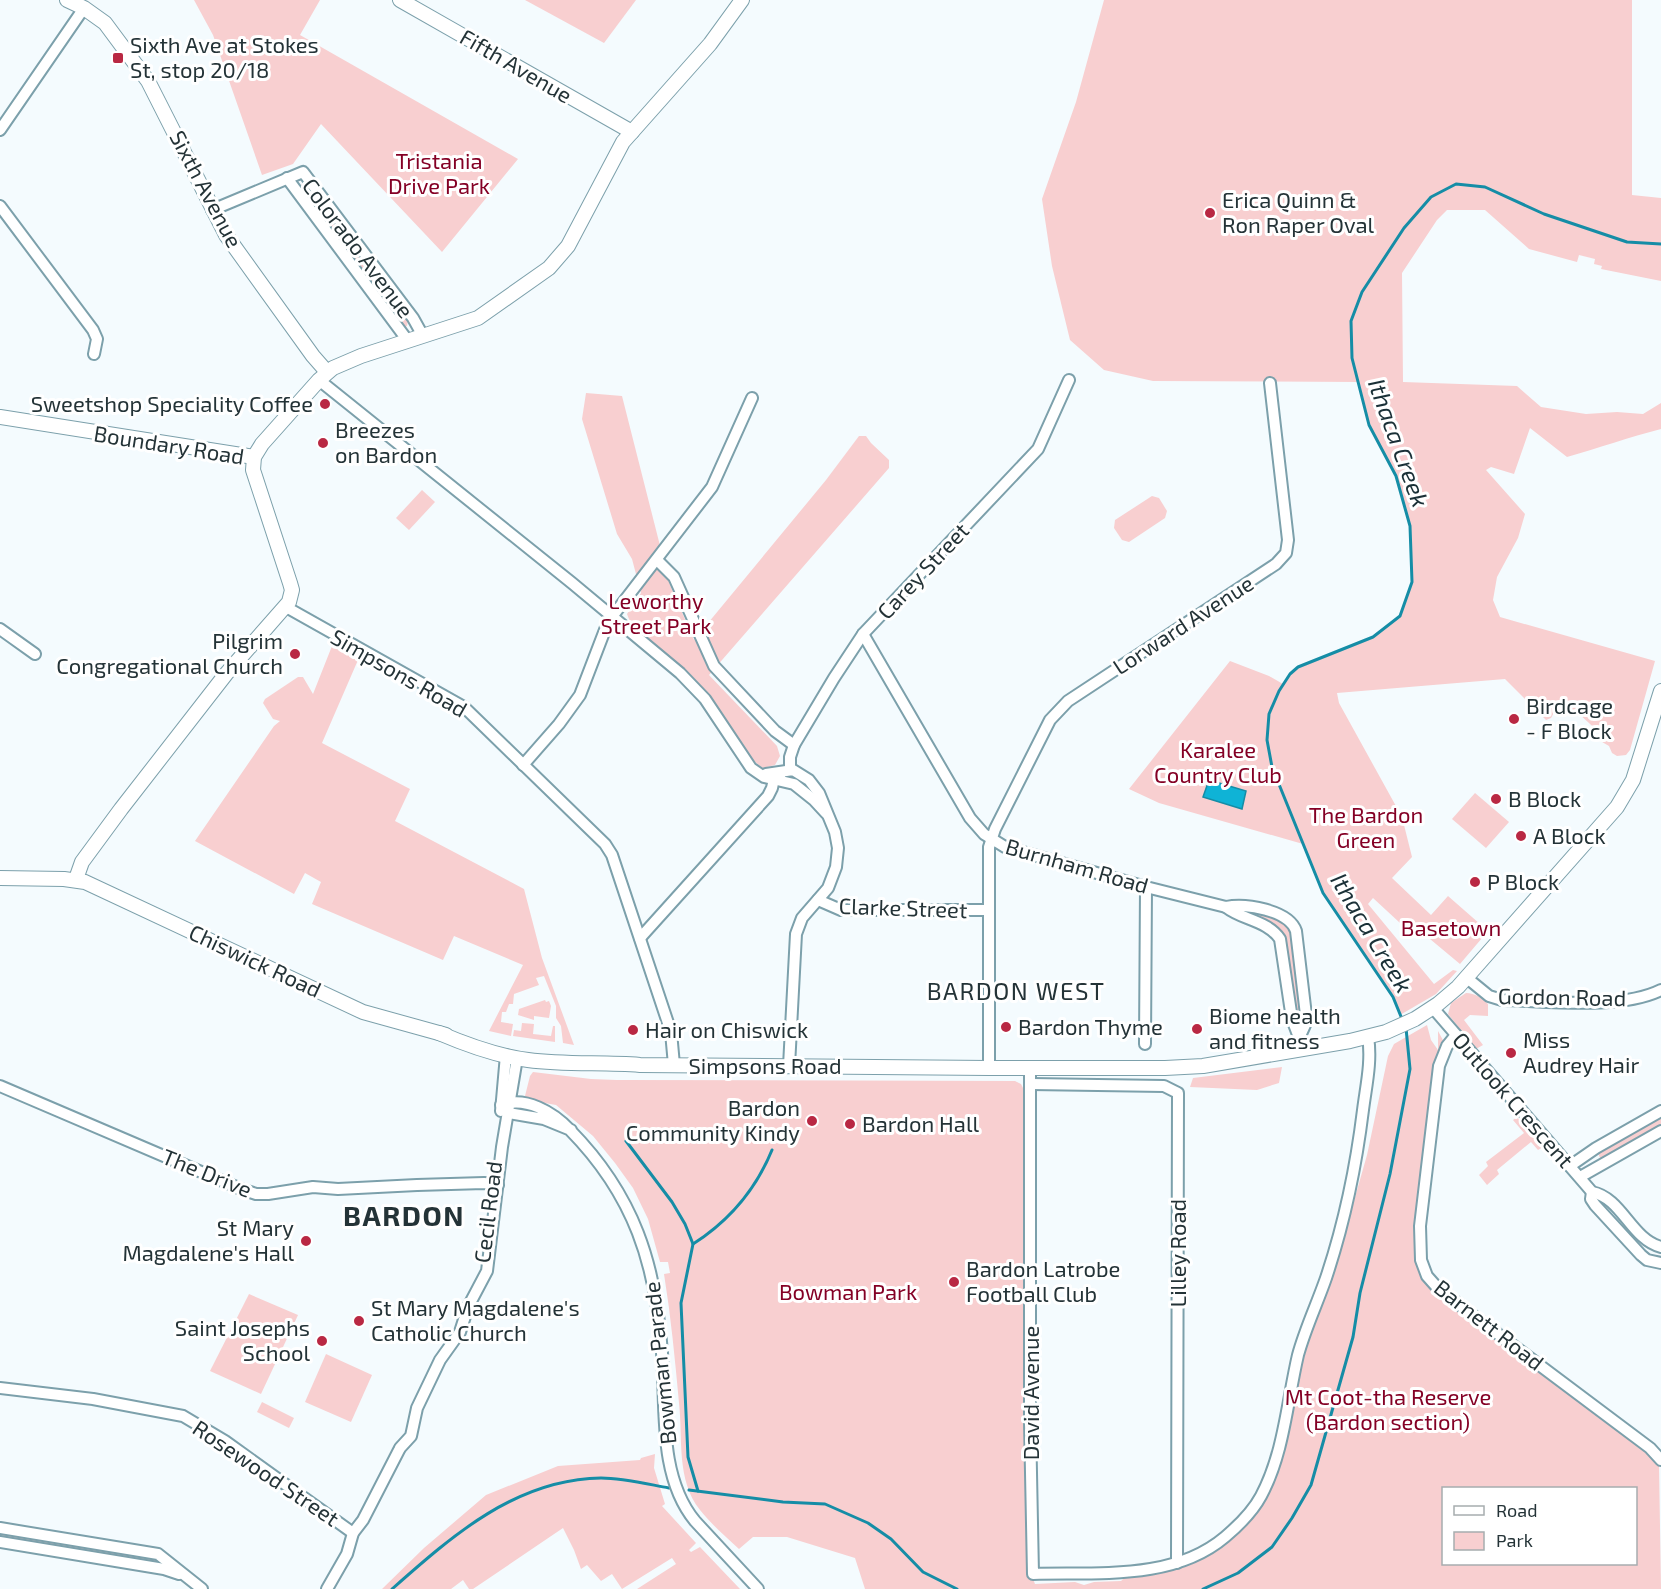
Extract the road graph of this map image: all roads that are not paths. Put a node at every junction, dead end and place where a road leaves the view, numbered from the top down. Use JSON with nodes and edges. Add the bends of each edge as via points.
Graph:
{"nodes":[{"id":1,"x":67,"y":0,"type":"edge"},
{"id":2,"x":400,"y":0,"type":"edge"},
{"id":3,"x":742,"y":0,"type":"edge"},
{"id":4,"x":82,"y":4,"type":"edge"},
{"id":5,"x":0,"y":130,"type":"edge"},
{"id":6,"x":632,"y":132,"type":"junction"},
{"id":7,"x":287,"y":178,"type":"junction"},
{"id":8,"x":0,"y":206,"type":"edge"},
{"id":9,"x":212,"y":210,"type":"junction"},
{"id":10,"x":423,"y":336,"type":"junction"},
{"id":11,"x":408,"y":341,"type":"junction"},
{"id":12,"x":94,"y":354,"type":"dead end"},
{"id":13,"x":323,"y":376,"type":"junction"},
{"id":14,"x":1069,"y":380,"type":"dead end"},
{"id":15,"x":1270,"y":383,"type":"dead end"},
{"id":16,"x":752,"y":398,"type":"dead end"},
{"id":17,"x":0,"y":417,"type":"edge"},
{"id":18,"x":254,"y":457,"type":"junction"},
{"id":19,"x":657,"y":560,"type":"junction"},
{"id":20,"x":285,"y":607,"type":"junction"},
{"id":21,"x":612,"y":616,"type":"junction"},
{"id":22,"x":0,"y":629,"type":"edge"},
{"id":23,"x":863,"y":634,"type":"junction"},
{"id":24,"x":35,"y":654,"type":"dead end"},
{"id":25,"x":1661,"y":691,"type":"edge"},
{"id":26,"x":794,"y":745,"type":"junction"},
{"id":27,"x":523,"y":765,"type":"junction"},
{"id":28,"x":790,"y":770,"type":"junction"},
{"id":29,"x":754,"y":771,"type":"junction"},
{"id":30,"x":774,"y":779,"type":"junction"},
{"id":31,"x":826,"y":813,"type":"junction"},
{"id":32,"x":991,"y":840,"type":"junction"},
{"id":33,"x":0,"y":878,"type":"edge"},
{"id":34,"x":76,"y":879,"type":"junction"},
{"id":35,"x":1146,"y":887,"type":"junction"},
{"id":36,"x":818,"y":900,"type":"junction"},
{"id":37,"x":1226,"y":907,"type":"junction"},
{"id":38,"x":989,"y":910,"type":"junction"},
{"id":39,"x":640,"y":938,"type":"junction"},
{"id":40,"x":1467,"y":978,"type":"junction"},
{"id":41,"x":1661,"y":990,"type":"edge"},
{"id":42,"x":1433,"y":1008,"type":"junction"},
{"id":43,"x":1456,"y":1035,"type":"junction"},
{"id":44,"x":1368,"y":1037,"type":"junction"},
{"id":45,"x":1300,"y":1043,"type":"junction"},
{"id":46,"x":1145,"y":1044,"type":"dead end"},
{"id":47,"x":512,"y":1054,"type":"junction"},
{"id":48,"x":674,"y":1065,"type":"junction"},
{"id":49,"x":789,"y":1066,"type":"junction"},
{"id":50,"x":1030,"y":1067,"type":"junction"},
{"id":51,"x":989,"y":1068,"type":"junction"},
{"id":52,"x":1031,"y":1084,"type":"junction"},
{"id":53,"x":0,"y":1086,"type":"edge"},
{"id":54,"x":507,"y":1107,"type":"junction"},
{"id":55,"x":1661,"y":1111,"type":"edge"},
{"id":56,"x":1661,"y":1131,"type":"edge"},
{"id":57,"x":1570,"y":1166,"type":"junction"},
{"id":58,"x":1580,"y":1177,"type":"junction"},
{"id":59,"x":494,"y":1184,"type":"junction"},
{"id":60,"x":1592,"y":1192,"type":"junction"},
{"id":61,"x":1661,"y":1247,"type":"edge"},
{"id":62,"x":1661,"y":1263,"type":"edge"},
{"id":63,"x":0,"y":1388,"type":"edge"},
{"id":64,"x":1661,"y":1459,"type":"edge"},
{"id":65,"x":0,"y":1528,"type":"edge"},
{"id":66,"x":353,"y":1533,"type":"junction"},
{"id":67,"x":0,"y":1542,"type":"edge"},
{"id":68,"x":1177,"y":1563,"type":"junction"},
{"id":69,"x":185,"y":1576,"type":"junction"},
{"id":70,"x":202,"y":1589,"type":"edge"},
{"id":71,"x":327,"y":1589,"type":"edge"},
{"id":72,"x":758,"y":1589,"type":"edge"}],
"edges":[{"from":1,"to":4,"type":"main road","name":"Sixth Avenue"},
{"from":2,"to":6,"type":"main road","name":"Fifth Avenue"},
{"from":3,"to":6,"type":"main road","via":[[710,44]]},
{"from":4,"to":5,"type":"street"},
{"from":4,"to":9,"type":"main road","name":"Sixth Avenue","via":[[109,28],[148,81]]},
{"from":6,"to":10,"type":"main road","via":[[615,155],[568,246],[549,268],[478,318]]},
{"from":7,"to":9,"type":"street","name":"Colorado Avenue"},
{"from":7,"to":10,"type":"street","name":"Colorado Avenue","via":[[303,172]]},
{"from":7,"to":11,"type":"street","name":"Colorado Avenue"},
{"from":8,"to":12,"type":"street","via":[[93,330],[97,339]]},
{"from":9,"to":13,"type":"main road","name":"Sixth Avenue"},
{"from":10,"to":11,"type":"main road"},
{"from":11,"to":13,"type":"main road","via":[[350,360]]},
{"from":13,"to":18,"type":"main road","via":[[273,430]]},
{"from":13,"to":21,"type":"street"},
{"from":14,"to":23,"type":"street","name":"Carey Street","via":[[1038,450]]},
{"from":15,"to":32,"type":"street","name":"Lorward Avenue","via":[[1288,540],[1286,553],[1276,564],[1058,710]]},
{"from":16,"to":19,"type":"street","via":[[712,487]]},
{"from":17,"to":18,"type":"main road","name":"Boundary Road"},
{"from":18,"to":20,"type":"main road","name":"Boundary Road","via":[[256,481],[292,590]]},
{"from":19,"to":21,"type":"street"},
{"from":19,"to":26,"type":"street","via":[[674,577],[714,666],[770,726]]},
{"from":20,"to":27,"type":"street","name":"Simpsons Road","via":[[460,705]]},
{"from":20,"to":34,"type":"main road","via":[[226,675],[122,809],[82,862]]},
{"from":21,"to":27,"type":"street","via":[[580,695]]},
{"from":21,"to":29,"type":"street","via":[[694,686]]},
{"from":22,"to":24,"type":"street"},
{"from":23,"to":26,"type":"street","name":"Carey Street"},
{"from":23,"to":32,"type":"street","name":"Burnham Road","via":[[970,818]]},
{"from":25,"to":40,"type":"main road","name":"Simpsons Road","via":[[1633,780],[1621,801]]},
{"from":26,"to":28,"type":"street","name":"Carey Street"},
{"from":27,"to":39,"type":"street","name":"Simpsons Road","via":[[610,850]]},
{"from":28,"to":29,"type":"street","via":[[765,774]]},
{"from":28,"to":30,"type":"street"},
{"from":28,"to":31,"type":"street","via":[[803,775],[814,786]]},
{"from":29,"to":30,"type":"street"},
{"from":30,"to":31,"type":"street","via":[[798,787]]},
{"from":30,"to":39,"type":"street","via":[[768,795]]},
{"from":31,"to":36,"type":"street","via":[[838,841],[837,857],[829,885]]},
{"from":32,"to":35,"type":"street","name":"Burnham Road"},
{"from":32,"to":38,"type":"street"},
{"from":33,"to":34,"type":"main road"},
{"from":34,"to":47,"type":"main road","name":"Chiswick Road","via":[[363,1012],[468,1045]]},
{"from":35,"to":37,"type":"street","name":"Burnham Road"},
{"from":35,"to":46,"type":"street"},
{"from":36,"to":38,"type":"street","name":"Clarke Street","via":[[842,910]]},
{"from":36,"to":49,"type":"street","via":[[802,918],[796,934]]},
{"from":37,"to":45,"type":"street","name":"Burnham Road","via":[[1267,926],[1280,939],[1292,1019]]},
{"from":37,"to":45,"type":"street","name":"Burnham Road","via":[[1239,905],[1278,914],[1294,925],[1306,1015]]},
{"from":38,"to":51,"type":"street"},
{"from":39,"to":48,"type":"street","name":"Simpsons Road","via":[[671,1032]]},
{"from":40,"to":41,"type":"street","name":"Gordon Road","via":[[1489,996],[1502,1000],[1620,1002]]},
{"from":40,"to":42,"type":"main road","name":"Simpsons Road"},
{"from":42,"to":43,"type":"street","name":"Outlook Crescent"},
{"from":42,"to":44,"type":"main road","name":"Simpsons Road","via":[[1397,1028]]},
{"from":43,"to":57,"type":"street","name":"Outlook Crescent"},
{"from":43,"to":64,"type":"street","name":"Barnett Road","via":[[1439,1066],[1420,1226],[1421,1260],[1427,1276]]},
{"from":44,"to":45,"type":"main road","name":"Simpsons Road"},
{"from":44,"to":68,"type":"street","via":[[1370,1053],[1359,1143],[1342,1227],[1299,1354],[1270,1476],[1260,1498],[1224,1538],[1199,1555]]},
{"from":45,"to":50,"type":"main road","name":"Simpsons Road","via":[[1234,1062],[1185,1067]]},
{"from":47,"to":48,"type":"main road","name":"Chiswick Road","via":[[582,1065]]},
{"from":47,"to":54,"type":"street","name":"Cecil Road"},
{"from":48,"to":49,"type":"main road","name":"Simpsons Road"},
{"from":49,"to":51,"type":"main road","name":"Simpsons Road"},
{"from":50,"to":51,"type":"main road","name":"Simpsons Road"},
{"from":50,"to":52,"type":"street","name":"David Avenue"},
{"from":52,"to":68,"type":"street","name":"Lilley Road","via":[[1164,1086],[1178,1093]]},
{"from":52,"to":68,"type":"street","name":"David Avenue","via":[[1033,1574],[1151,1570]]},
{"from":53,"to":59,"type":"street","name":"The Drive","via":[[252,1193],[313,1187]]},
{"from":54,"to":59,"type":"street","name":"Cecil Road"},
{"from":54,"to":72,"type":"street","name":"Bowman Parade","via":[[532,1106],[550,1112],[605,1169],[630,1212],[652,1276],[660,1325],[667,1441],[679,1494],[695,1521]]},
{"from":55,"to":57,"type":"street"},
{"from":56,"to":58,"type":"street"},
{"from":57,"to":58,"type":"street","name":"Outlook Crescent"},
{"from":58,"to":60,"type":"street","name":"Outlook Crescent"},
{"from":59,"to":66,"type":"street","name":"Cecil Road","via":[[488,1271],[468,1307],[460,1332],[440,1360],[417,1408],[411,1436],[399,1450]]},
{"from":60,"to":61,"type":"street","name":"Outlook Crescent","via":[[1607,1198],[1645,1240]]},
{"from":60,"to":62,"type":"street","name":"Outlook Crescent","via":[[1595,1205],[1638,1253]]},
{"from":63,"to":66,"type":"street","name":"Rosewood Street","via":[[93,1399],[183,1416],[225,1441]]},
{"from":65,"to":69,"type":"street","via":[[158,1554]]},
{"from":66,"to":71,"type":"street","name":"Cecil Road"},
{"from":67,"to":69,"type":"street","via":[[164,1569]]},
{"from":69,"to":70,"type":"street"}]}
